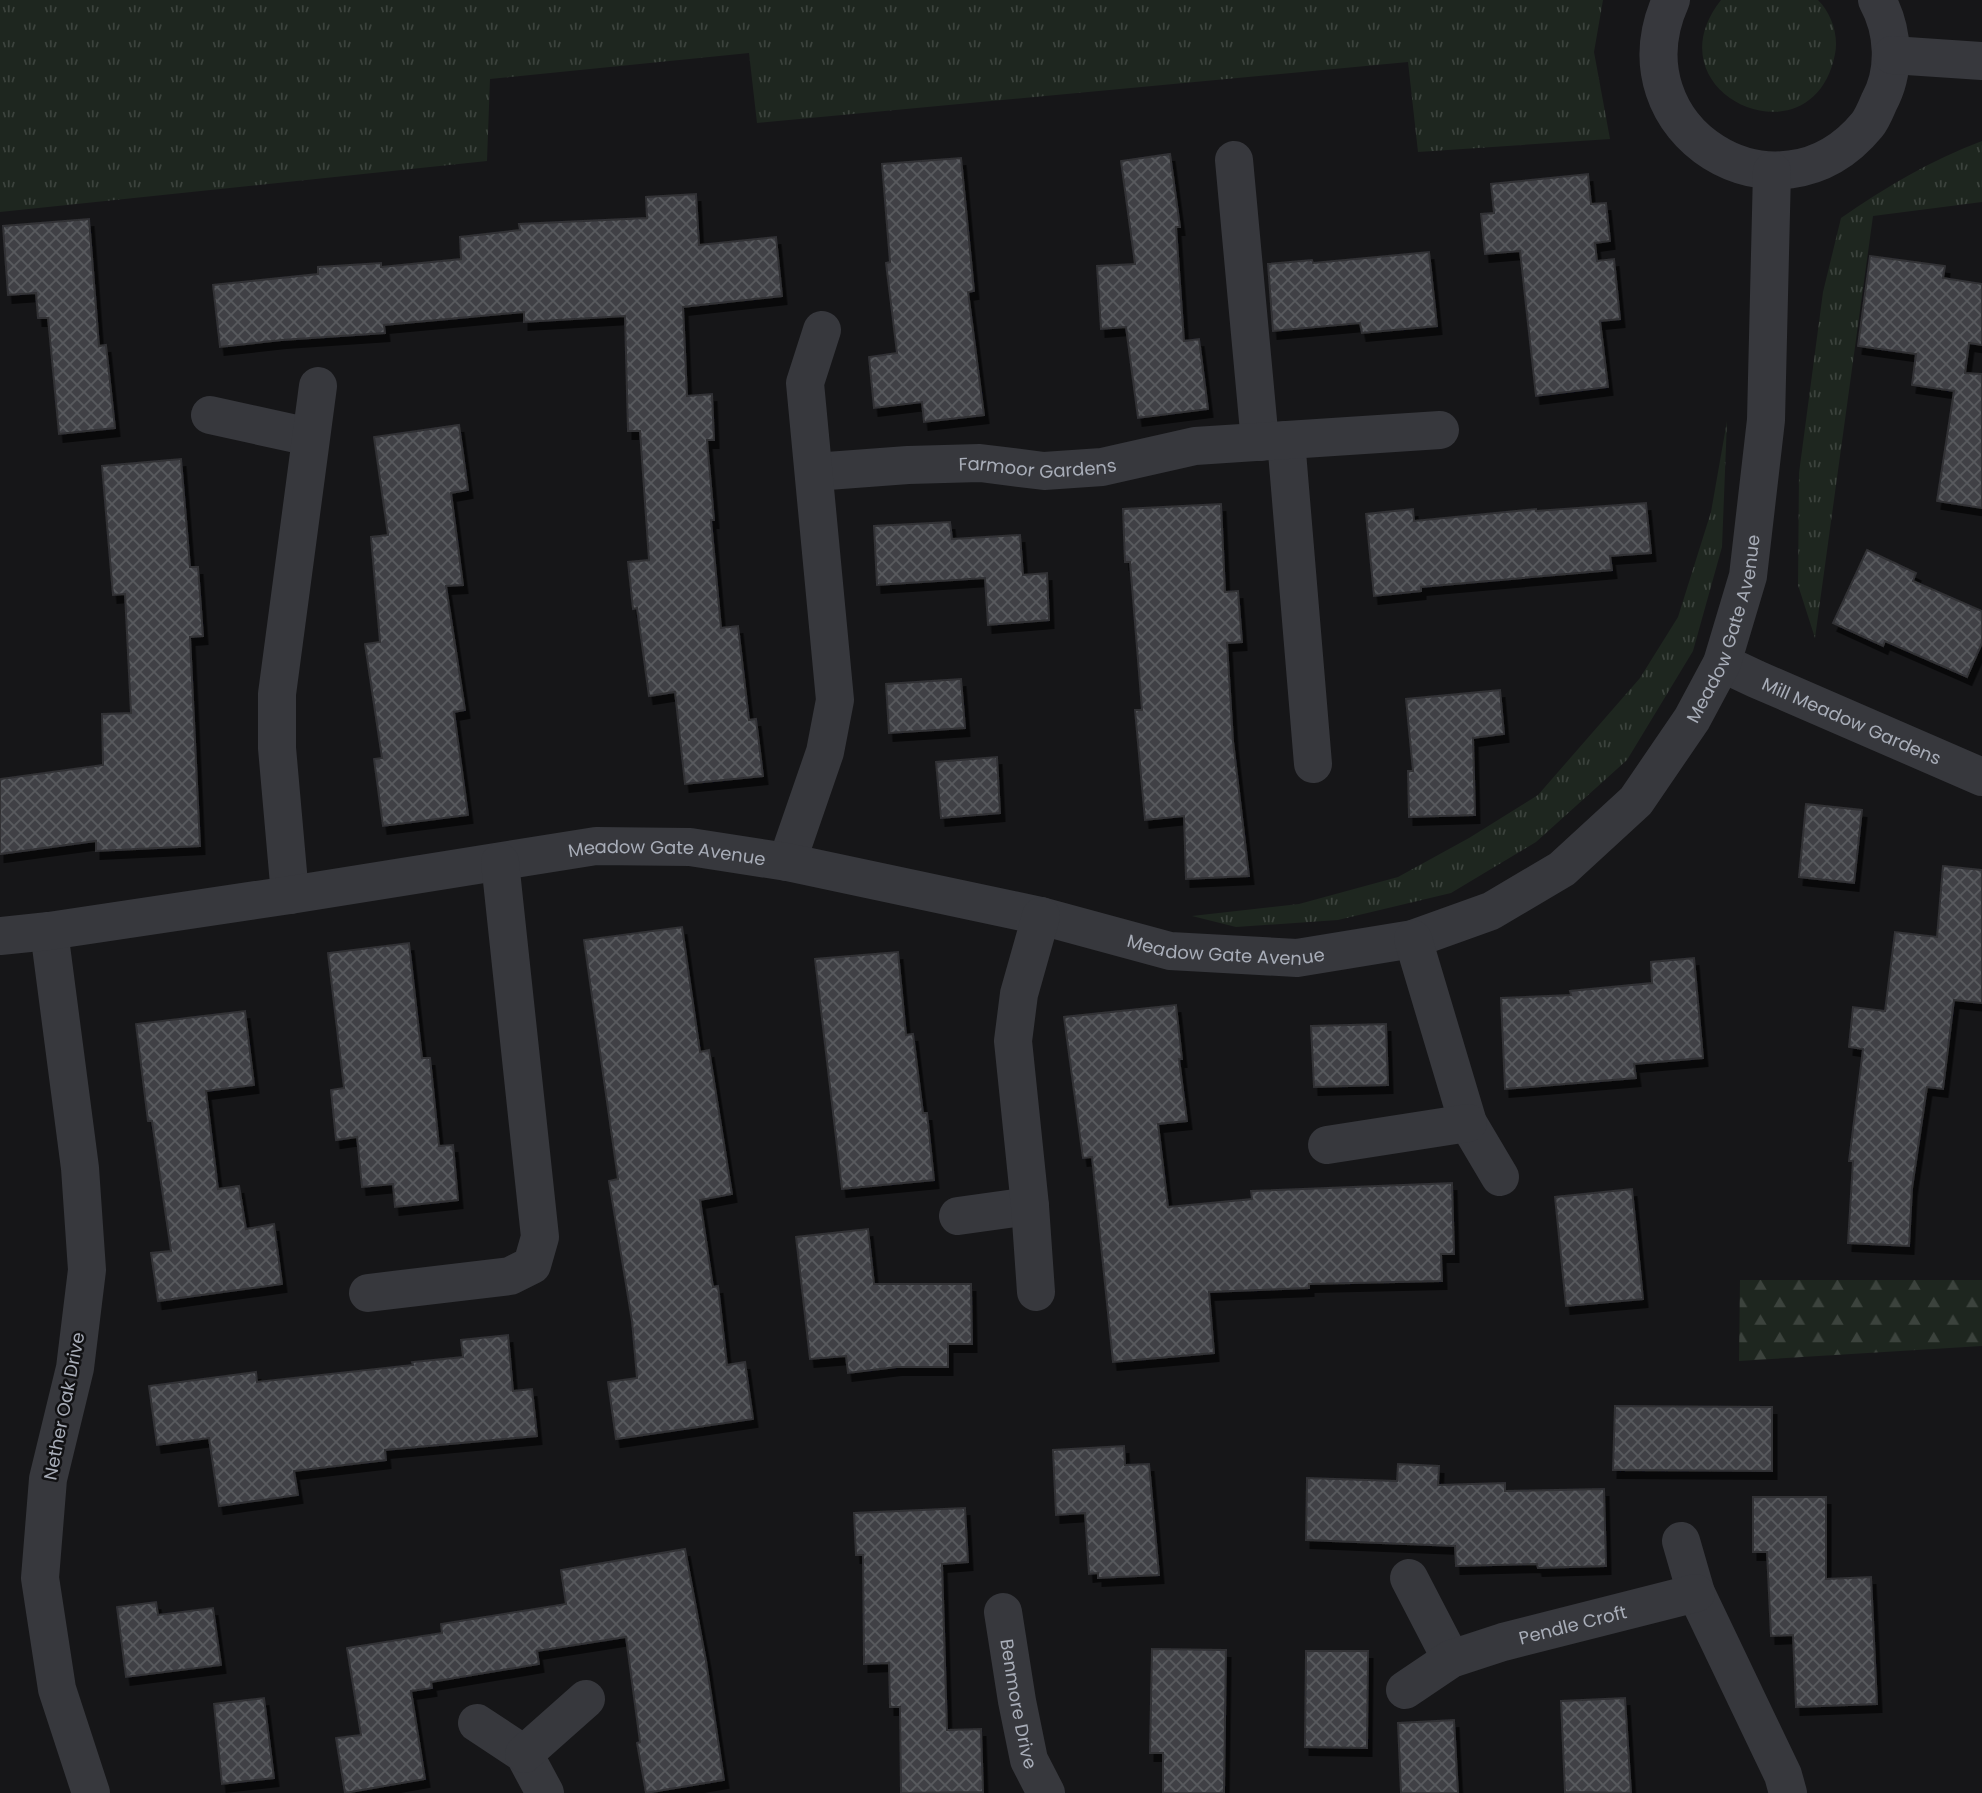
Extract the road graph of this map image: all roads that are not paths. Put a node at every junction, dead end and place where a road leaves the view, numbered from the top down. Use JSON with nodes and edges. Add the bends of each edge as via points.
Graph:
{"nodes":[{"id":1,"x":1671,"y":0,"type":"edge"},
{"id":2,"x":1877,"y":0,"type":"edge"},
{"id":3,"x":1892,"y":55,"type":"junction"},
{"id":4,"x":1982,"y":61,"type":"edge"},
{"id":5,"x":1234,"y":160,"type":"dead end"},
{"id":6,"x":1772,"y":171,"type":"junction"},
{"id":7,"x":822,"y":330,"type":"dead end"},
{"id":8,"x":318,"y":386,"type":"dead end"},
{"id":9,"x":210,"y":415,"type":"dead end"},
{"id":10,"x":1440,"y":430,"type":"dead end"},
{"id":11,"x":310,"y":437,"type":"junction"},
{"id":12,"x":1273,"y":441,"type":"junction"},
{"id":13,"x":814,"y":472,"type":"junction"},
{"id":14,"x":1723,"y":663,"type":"junction"},
{"id":15,"x":1313,"y":764,"type":"dead end"},
{"id":16,"x":1980,"y":770,"type":"edge"},
{"id":17,"x":500,"y":862,"type":"junction"},
{"id":18,"x":787,"y":862,"type":"junction"},
{"id":19,"x":290,"y":895,"type":"junction"},
{"id":20,"x":1041,"y":916,"type":"junction"},
{"id":21,"x":50,"y":931,"type":"junction"},
{"id":22,"x":0,"y":936,"type":"edge"},
{"id":23,"x":1413,"y":939,"type":"junction"},
{"id":24,"x":1468,"y":1123,"type":"junction"},
{"id":25,"x":1327,"y":1145,"type":"dead end"},
{"id":26,"x":1500,"y":1177,"type":"dead end"},
{"id":27,"x":1030,"y":1206,"type":"junction"},
{"id":28,"x":958,"y":1216,"type":"dead end"},
{"id":29,"x":1036,"y":1292,"type":"dead end"},
{"id":30,"x":368,"y":1293,"type":"dead end"},
{"id":31,"x":1681,"y":1541,"type":"dead end"},
{"id":32,"x":1409,"y":1578,"type":"dead end"},
{"id":33,"x":1696,"y":1594,"type":"junction"},
{"id":34,"x":1003,"y":1612,"type":"dead end"},
{"id":35,"x":1451,"y":1659,"type":"junction"},
{"id":36,"x":1405,"y":1690,"type":"dead end"},
{"id":37,"x":586,"y":1699,"type":"dead end"},
{"id":38,"x":477,"y":1723,"type":"dead end"},
{"id":39,"x":524,"y":1754,"type":"junction"},
{"id":40,"x":92,"y":1793,"type":"edge"},
{"id":41,"x":545,"y":1793,"type":"edge"},
{"id":42,"x":1046,"y":1793,"type":"edge"},
{"id":43,"x":1788,"y":1793,"type":"edge"}],
"edges":[{"from":1,"to":6,"type":"street","via":[[1661,22],[1657,57],[1663,92],[1680,123],[1705,148],[1736,164]]},
{"from":2,"to":3,"type":"street","via":[[1886,16]]},
{"from":3,"to":4,"type":"street"},
{"from":3,"to":6,"type":"street","via":[[1885,91],[1868,124],[1841,150],[1808,166]]},
{"from":5,"to":12,"type":"street"},
{"from":6,"to":14,"type":"street","name":"Meadow Gate Avenue","via":[[1766,420],[1748,576]]},
{"from":7,"to":13,"type":"street","via":[[805,383]]},
{"from":8,"to":11,"type":"street"},
{"from":9,"to":11,"type":"street"},
{"from":10,"to":12,"type":"street","name":"Farmoor Gardens"},
{"from":11,"to":19,"type":"street","via":[[277,694]]},
{"from":12,"to":13,"type":"street","name":"Farmoor Gardens","via":[[1195,446],[1090,468],[1044,471],[980,463]]},
{"from":12,"to":15,"type":"street"},
{"from":13,"to":18,"type":"street","via":[[835,700],[825,752]]},
{"from":14,"to":16,"type":"street","name":"Mill Meadow Gardens"},
{"from":14,"to":23,"type":"street","name":"Meadow Gate Avenue","via":[[1636,802],[1562,869],[1491,911]]},
{"from":17,"to":18,"type":"street","name":"Meadow Gate Avenue","via":[[610,846],[690,847]]},
{"from":17,"to":19,"type":"street","name":"Meadow Gate Avenue"},
{"from":17,"to":30,"type":"street","via":[[540,1237],[532,1265],[510,1276]]},
{"from":18,"to":20,"type":"street","name":"Meadow Gate Avenue"},
{"from":19,"to":21,"type":"street","name":"Meadow Gate Avenue"},
{"from":20,"to":23,"type":"street","name":"Meadow Gate Avenue","via":[[1170,951],[1297,958]]},
{"from":20,"to":27,"type":"street","via":[[1019,994],[1013,1041]]},
{"from":21,"to":22,"type":"street","name":"Meadow Gate Avenue"},
{"from":21,"to":40,"type":"street","name":"Nether Oak Drive","via":[[80,1168],[87,1269],[75,1368],[48,1479],[40,1578],[57,1689]]},
{"from":23,"to":24,"type":"street"},
{"from":24,"to":25,"type":"street"},
{"from":24,"to":26,"type":"street"},
{"from":27,"to":28,"type":"street"},
{"from":27,"to":29,"type":"street"},
{"from":31,"to":33,"type":"street"},
{"from":32,"to":35,"type":"street"},
{"from":33,"to":35,"type":"street","name":"Pendle Croft"},
{"from":33,"to":43,"type":"street"},
{"from":34,"to":42,"type":"street","name":"Benmore Drive","via":[[1029,1759]]},
{"from":35,"to":36,"type":"street","name":"Pendle Croft"},
{"from":37,"to":39,"type":"street"},
{"from":38,"to":39,"type":"street"},
{"from":39,"to":41,"type":"street"}]}
